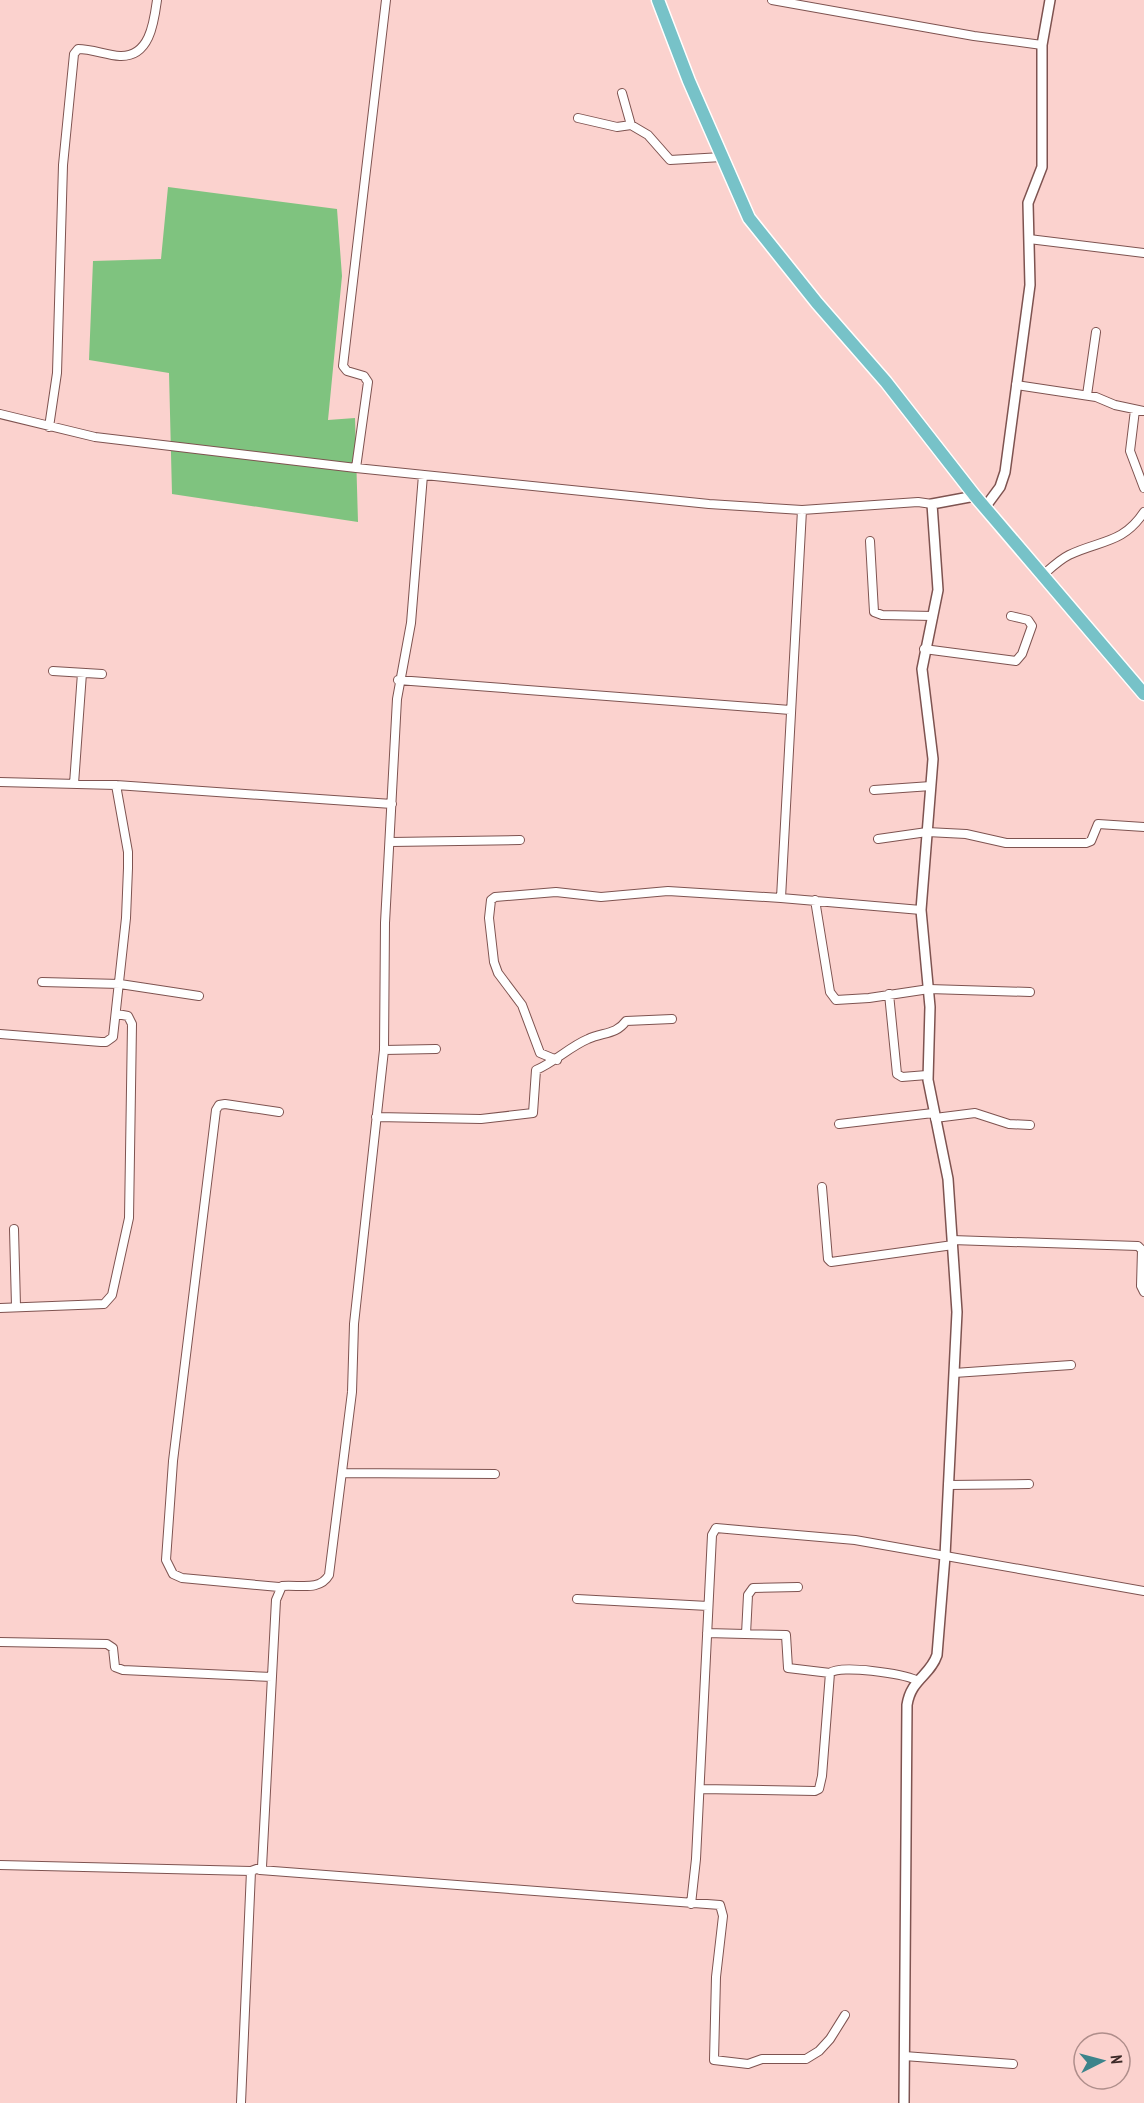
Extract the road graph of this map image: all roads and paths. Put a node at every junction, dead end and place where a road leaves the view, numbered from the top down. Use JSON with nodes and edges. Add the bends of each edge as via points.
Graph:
{"nodes":[{"id":1,"x":157,"y":0,"type":"edge"},
{"id":2,"x":386,"y":0,"type":"edge"},
{"id":3,"x":658,"y":0,"type":"edge"},
{"id":4,"x":772,"y":0,"type":"edge"},
{"id":5,"x":1050,"y":0,"type":"edge"},
{"id":6,"x":1042,"y":45,"type":"junction"},
{"id":7,"x":622,"y":93,"type":"dead end"},
{"id":8,"x":578,"y":118,"type":"dead end"},
{"id":9,"x":631,"y":125,"type":"junction"},
{"id":10,"x":722,"y":157,"type":"junction"},
{"id":11,"x":1029,"y":239,"type":"junction"},
{"id":12,"x":1144,"y":253,"type":"edge"},
{"id":13,"x":1096,"y":332,"type":"dead end"},
{"id":14,"x":1016,"y":384,"type":"junction"},
{"id":15,"x":1087,"y":395,"type":"junction"},
{"id":16,"x":1140,"y":411,"type":"edge"},
{"id":17,"x":0,"y":414,"type":"edge"},
{"id":18,"x":49,"y":427,"type":"junction"},
{"id":19,"x":356,"y":468,"type":"junction"},
{"id":20,"x":423,"y":475,"type":"junction"},
{"id":21,"x":1144,"y":488,"type":"edge"},
{"id":22,"x":975,"y":496,"type":"junction"},
{"id":23,"x":932,"y":504,"type":"junction"},
{"id":24,"x":986,"y":506,"type":"junction"},
{"id":25,"x":802,"y":510,"type":"junction"},
{"id":26,"x":1144,"y":512,"type":"edge"},
{"id":27,"x":870,"y":541,"type":"dead end"},
{"id":28,"x":1043,"y":575,"type":"junction"},
{"id":29,"x":933,"y":616,"type":"junction"},
{"id":30,"x":1011,"y":616,"type":"dead end"},
{"id":31,"x":924,"y":649,"type":"junction"},
{"id":32,"x":53,"y":671,"type":"dead end"},
{"id":33,"x":81,"y":673,"type":"junction"},
{"id":34,"x":102,"y":674,"type":"dead end"},
{"id":35,"x":398,"y":680,"type":"junction"},
{"id":36,"x":1144,"y":694,"type":"edge"},
{"id":37,"x":790,"y":710,"type":"junction"},
{"id":38,"x":0,"y":782,"type":"edge"},
{"id":39,"x":74,"y":784,"type":"junction"},
{"id":40,"x":116,"y":785,"type":"junction"},
{"id":41,"x":931,"y":786,"type":"junction"},
{"id":42,"x":874,"y":790,"type":"dead end"},
{"id":43,"x":392,"y":804,"type":"junction"},
{"id":44,"x":1144,"y":827,"type":"edge"},
{"id":45,"x":927,"y":831,"type":"junction"},
{"id":46,"x":878,"y":838,"type":"dead end"},
{"id":47,"x":520,"y":840,"type":"dead end"},
{"id":48,"x":391,"y":842,"type":"junction"},
{"id":49,"x":781,"y":898,"type":"junction"},
{"id":50,"x":815,"y":900,"type":"junction"},
{"id":51,"x":921,"y":910,"type":"junction"},
{"id":52,"x":42,"y":982,"type":"dead end"},
{"id":53,"x":120,"y":984,"type":"junction"},
{"id":54,"x":929,"y":989,"type":"junction"},
{"id":55,"x":1030,"y":992,"type":"dead end"},
{"id":56,"x":889,"y":994,"type":"junction"},
{"id":57,"x":199,"y":996,"type":"dead end"},
{"id":58,"x":117,"y":1014,"type":"junction"},
{"id":59,"x":672,"y":1019,"type":"dead end"},
{"id":60,"x":0,"y":1034,"type":"edge"},
{"id":61,"x":436,"y":1049,"type":"dead end"},
{"id":62,"x":384,"y":1050,"type":"junction"},
{"id":63,"x":557,"y":1060,"type":"junction"},
{"id":64,"x":927,"y":1075,"type":"junction"},
{"id":65,"x":279,"y":1112,"type":"dead end"},
{"id":66,"x":934,"y":1115,"type":"junction"},
{"id":67,"x":376,"y":1117,"type":"junction"},
{"id":68,"x":839,"y":1124,"type":"dead end"},
{"id":69,"x":1030,"y":1125,"type":"dead end"},
{"id":70,"x":822,"y":1187,"type":"dead end"},
{"id":71,"x":14,"y":1229,"type":"dead end"},
{"id":72,"x":953,"y":1243,"type":"junction"},
{"id":73,"x":1144,"y":1292,"type":"edge"},
{"id":74,"x":16,"y":1306,"type":"junction"},
{"id":75,"x":0,"y":1308,"type":"edge"},
{"id":76,"x":1071,"y":1365,"type":"dead end"},
{"id":77,"x":954,"y":1373,"type":"junction"},
{"id":78,"x":342,"y":1473,"type":"junction"},
{"id":79,"x":495,"y":1474,"type":"dead end"},
{"id":80,"x":1029,"y":1484,"type":"dead end"},
{"id":81,"x":948,"y":1485,"type":"junction"},
{"id":82,"x":945,"y":1556,"type":"junction"},
{"id":83,"x":279,"y":1587,"type":"junction"},
{"id":84,"x":798,"y":1587,"type":"dead end"},
{"id":85,"x":1144,"y":1591,"type":"edge"},
{"id":86,"x":577,"y":1599,"type":"dead end"},
{"id":87,"x":708,"y":1606,"type":"junction"},
{"id":88,"x":707,"y":1633,"type":"junction"},
{"id":89,"x":746,"y":1634,"type":"junction"},
{"id":90,"x":0,"y":1642,"type":"edge"},
{"id":91,"x":830,"y":1673,"type":"junction"},
{"id":92,"x":272,"y":1677,"type":"junction"},
{"id":93,"x":916,"y":1680,"type":"junction"},
{"id":94,"x":700,"y":1789,"type":"junction"},
{"id":95,"x":0,"y":1865,"type":"edge"},
{"id":96,"x":251,"y":1870,"type":"junction"},
{"id":97,"x":260,"y":1870,"type":"junction"},
{"id":98,"x":691,"y":1904,"type":"junction"},
{"id":99,"x":845,"y":2014,"type":"dead end"},
{"id":100,"x":904,"y":2056,"type":"junction"},
{"id":101,"x":1013,"y":2064,"type":"dead end"},
{"id":102,"x":241,"y":2103,"type":"edge"},
{"id":103,"x":903,"y":2103,"type":"edge"}],
"edges":[{"from":1,"to":18,"type":"street","via":[[148,39],[132,54],[120,56],[78,49],[74,54],[63,165],[57,373]]},
{"from":2,"to":19,"type":"street","via":[[343,366],[368,382]]},
{"from":3,"to":10,"type":"main road"},
{"from":4,"to":6,"type":"street"},
{"from":5,"to":6,"type":"street"},
{"from":6,"to":11,"type":"street","via":[[1043,154],[1028,203]]},
{"from":7,"to":9,"type":"street"},
{"from":8,"to":9,"type":"street","via":[[617,127]]},
{"from":9,"to":10,"type":"street","via":[[648,135],[670,160]]},
{"from":10,"to":22,"type":"main road","via":[[749,219],[886,382]]},
{"from":11,"to":12,"type":"street"},
{"from":11,"to":14,"type":"street","via":[[1030,285]]},
{"from":13,"to":15,"type":"street"},
{"from":14,"to":15,"type":"street"},
{"from":14,"to":24,"type":"street","via":[[1005,472]]},
{"from":15,"to":16,"type":"street"},
{"from":16,"to":21,"type":"street","via":[[1130,451]]},
{"from":17,"to":18,"type":"street"},
{"from":18,"to":19,"type":"street","via":[[95,437]]},
{"from":19,"to":20,"type":"street"},
{"from":20,"to":25,"type":"street"},
{"from":20,"to":35,"type":"street","via":[[411,623]]},
{"from":22,"to":23,"type":"street"},
{"from":22,"to":24,"type":"main road"},
{"from":23,"to":25,"type":"street"},
{"from":23,"to":29,"type":"street","via":[[938,590]]},
{"from":24,"to":28,"type":"main road"},
{"from":25,"to":37,"type":"street"},
{"from":26,"to":28,"type":"street","via":[[1119,537],[1068,555]]},
{"from":27,"to":29,"type":"street","via":[[874,612]]},
{"from":28,"to":36,"type":"main road"},
{"from":29,"to":31,"type":"street"},
{"from":30,"to":31,"type":"street","via":[[1028,620],[1032,626],[1016,660]]},
{"from":31,"to":41,"type":"street","via":[[922,669],[932,737]]},
{"from":32,"to":33,"type":"street"},
{"from":33,"to":34,"type":"street"},
{"from":33,"to":39,"type":"street"},
{"from":35,"to":37,"type":"street"},
{"from":35,"to":43,"type":"street"},
{"from":37,"to":49,"type":"street"},
{"from":38,"to":39,"type":"street"},
{"from":39,"to":40,"type":"street"},
{"from":40,"to":43,"type":"street"},
{"from":40,"to":53,"type":"street","via":[[128,852]]},
{"from":41,"to":42,"type":"street"},
{"from":41,"to":45,"type":"street"},
{"from":43,"to":48,"type":"street"},
{"from":44,"to":45,"type":"street","via":[[1098,824],[1091,841],[1058,844],[1006,843]]},
{"from":45,"to":46,"type":"street"},
{"from":45,"to":51,"type":"street"},
{"from":47,"to":48,"type":"street"},
{"from":48,"to":62,"type":"street","via":[[385,922]]},
{"from":49,"to":50,"type":"street"},
{"from":49,"to":63,"type":"street","via":[[668,891],[601,897],[556,892],[491,900],[489,933],[498,973],[522,1005],[540,1053]]},
{"from":50,"to":51,"type":"street"},
{"from":50,"to":56,"type":"street","via":[[832,997],[840,1000]]},
{"from":51,"to":54,"type":"street"},
{"from":52,"to":53,"type":"street"},
{"from":53,"to":57,"type":"street"},
{"from":53,"to":58,"type":"street"},
{"from":54,"to":55,"type":"street"},
{"from":54,"to":56,"type":"street"},
{"from":54,"to":64,"type":"street"},
{"from":56,"to":64,"type":"street","via":[[897,1074]]},
{"from":58,"to":60,"type":"street","via":[[113,1037],[106,1042]]},
{"from":58,"to":74,"type":"street","via":[[128,1016],[132,1023],[129,1218],[112,1295],[104,1304]]},
{"from":59,"to":63,"type":"street","via":[[626,1021],[616,1031],[589,1038]]},
{"from":61,"to":62,"type":"street"},
{"from":62,"to":67,"type":"street"},
{"from":63,"to":67,"type":"street","via":[[534,1072],[533,1113],[481,1119]]},
{"from":64,"to":66,"type":"street"},
{"from":65,"to":83,"type":"street","via":[[225,1104],[216,1110],[173,1461],[166,1560],[173,1574],[182,1578]]},
{"from":66,"to":68,"type":"street"},
{"from":66,"to":69,"type":"street","via":[[975,1113],[1009,1124]]},
{"from":66,"to":72,"type":"street","via":[[947,1168]]},
{"from":67,"to":78,"type":"street"},
{"from":70,"to":72,"type":"street","via":[[831,1262]]},
{"from":71,"to":74,"type":"street"},
{"from":72,"to":73,"type":"street","via":[[1138,1246],[1142,1250]]},
{"from":72,"to":77,"type":"street","via":[[957,1312]]},
{"from":74,"to":75,"type":"street"},
{"from":76,"to":77,"type":"street"},
{"from":77,"to":81,"type":"street"},
{"from":78,"to":79,"type":"street"},
{"from":78,"to":83,"type":"street","via":[[329,1575],[315,1586]]},
{"from":80,"to":81,"type":"street"},
{"from":81,"to":82,"type":"street"},
{"from":82,"to":85,"type":"street"},
{"from":82,"to":87,"type":"street","via":[[824,1536],[716,1528],[712,1535]]},
{"from":82,"to":93,"type":"street","via":[[937,1654],[929,1669]]},
{"from":83,"to":92,"type":"street"},
{"from":84,"to":89,"type":"street","via":[[753,1588],[748,1595]]},
{"from":86,"to":87,"type":"street"},
{"from":87,"to":88,"type":"street"},
{"from":88,"to":89,"type":"street"},
{"from":88,"to":94,"type":"street"},
{"from":89,"to":91,"type":"street","via":[[786,1635],[788,1668]]},
{"from":90,"to":92,"type":"street","via":[[107,1644],[114,1648],[115,1667],[123,1670]]},
{"from":91,"to":93,"type":"street","via":[[840,1669]]},
{"from":91,"to":94,"type":"street","via":[[819,1789]]},
{"from":92,"to":97,"type":"street"},
{"from":93,"to":100,"type":"street","via":[[907,1705]]},
{"from":94,"to":98,"type":"street"},
{"from":95,"to":96,"type":"street"},
{"from":96,"to":97,"type":"street"},
{"from":96,"to":102,"type":"street"},
{"from":97,"to":98,"type":"street"},
{"from":98,"to":99,"type":"street","via":[[716,1904],[722,1909],[714,2060],[748,2064],[762,2058],[806,2059],[830,2040]]},
{"from":100,"to":101,"type":"street"},
{"from":100,"to":103,"type":"street"}]}
